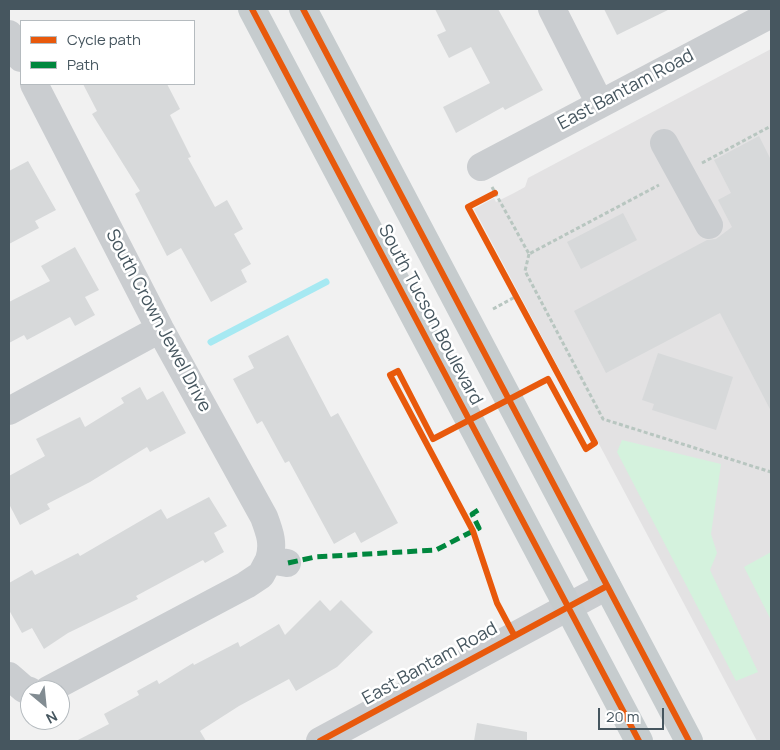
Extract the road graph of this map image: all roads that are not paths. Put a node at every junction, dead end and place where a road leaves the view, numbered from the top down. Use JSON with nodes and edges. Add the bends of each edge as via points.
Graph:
{"nodes":[{"id":1,"x":252,"y":9,"type":"edge"},
{"id":2,"x":303,"y":9,"type":"edge"},
{"id":3,"x":552,"y":9,"type":"edge"},
{"id":4,"x":771,"y":14,"type":"edge"},
{"id":5,"x":9,"y":34,"type":"edge"},
{"id":6,"x":20,"y":56,"type":"edge"},
{"id":7,"x":35,"y":85,"type":"edge"},
{"id":8,"x":600,"y":104,"type":"junction"},
{"id":9,"x":664,"y":143,"type":"dead end"},
{"id":10,"x":481,"y":167,"type":"road end"},
{"id":11,"x":709,"y":225,"type":"dead end"},
{"id":12,"x":160,"y":329,"type":"junction"},
{"id":13,"x":9,"y":411,"type":"edge"},
{"id":14,"x":607,"y":586,"type":"junction"},
{"id":15,"x":567,"y":608,"type":"junction"},
{"id":16,"x":9,"y":676,"type":"edge"},
{"id":17,"x":67,"y":680,"type":"edge"},
{"id":18,"x":20,"y":686,"type":"edge"},
{"id":19,"x":320,"y":741,"type":"edge"},
{"id":20,"x":639,"y":741,"type":"edge"},
{"id":21,"x":689,"y":741,"type":"edge"}],
"edges":[{"from":1,"to":15,"type":"main road","name":"South Tucson Boulevard"},
{"from":2,"to":14,"type":"main road","name":"South Tucson Boulevard"},
{"from":3,"to":8,"type":"street"},
{"from":4,"to":8,"type":"street","name":"East Bantam Road"},
{"from":5,"to":6,"type":"street"},
{"from":7,"to":12,"type":"street","name":"South Crown Jewel Drive"},
{"from":8,"to":10,"type":"street","name":"East Bantam Road"},
{"from":9,"to":11,"type":"street"},
{"from":12,"to":13,"type":"street"},
{"from":12,"to":17,"type":"street","name":"South Crown Jewel Drive","via":[[264,517],[272,549],[279,562],[246,585]]},
{"from":14,"to":15,"type":"street","name":"East Bantam Road"},
{"from":14,"to":21,"type":"main road","name":"South Tucson Boulevard"},
{"from":15,"to":19,"type":"street","name":"East Bantam Road"},
{"from":15,"to":20,"type":"main road","name":"South Tucson Boulevard"},
{"from":16,"to":18,"type":"street"}]}
